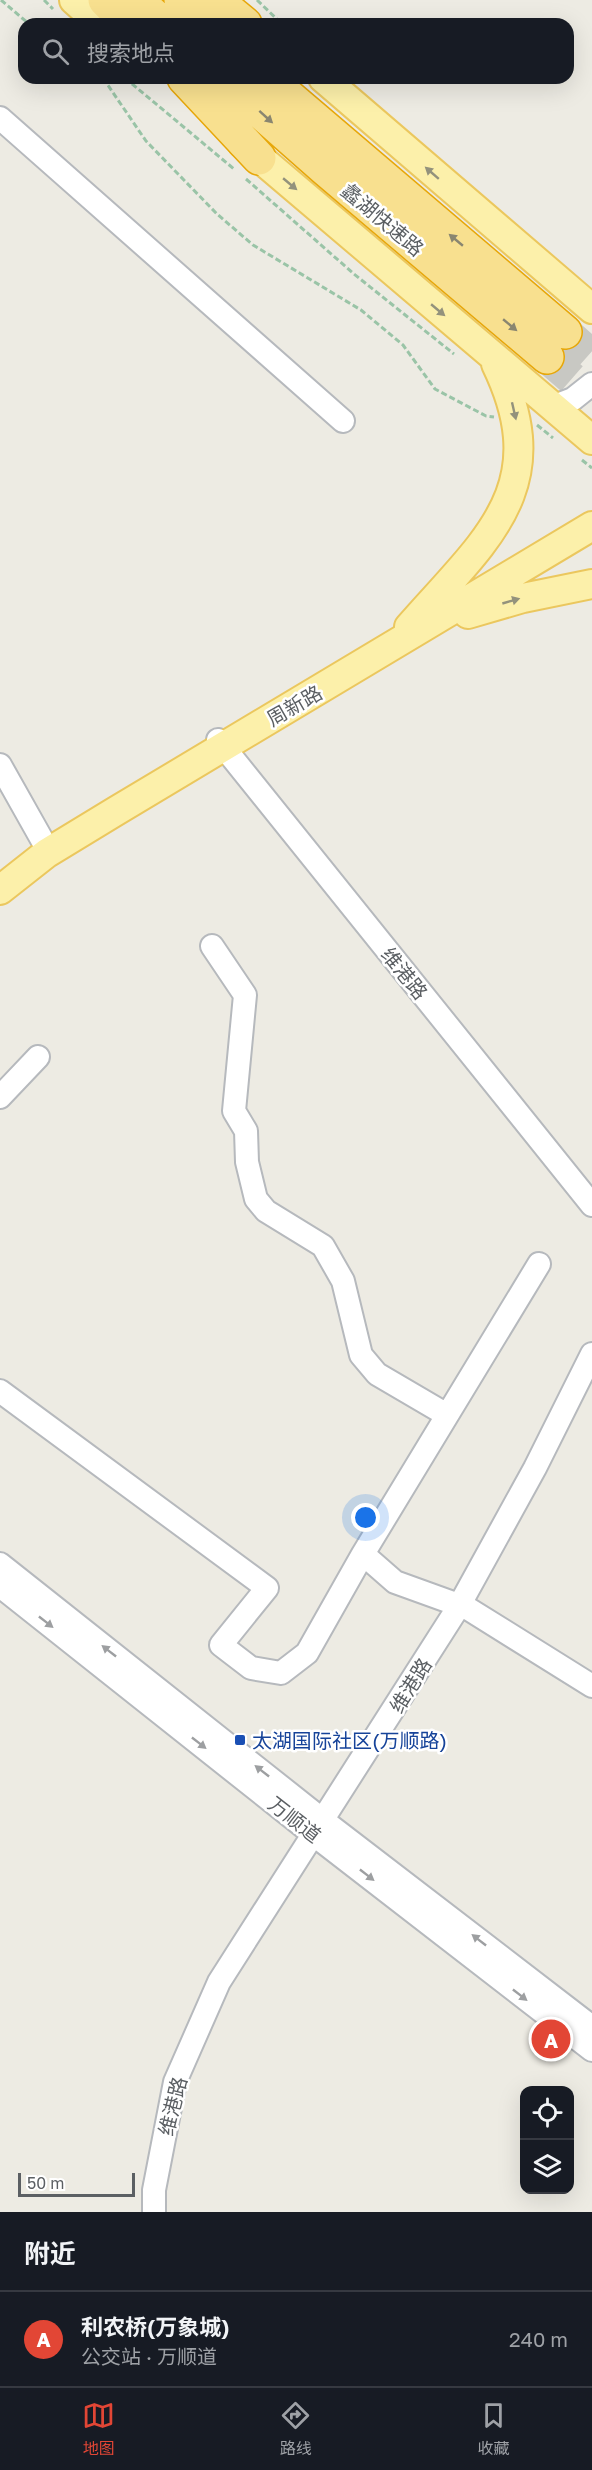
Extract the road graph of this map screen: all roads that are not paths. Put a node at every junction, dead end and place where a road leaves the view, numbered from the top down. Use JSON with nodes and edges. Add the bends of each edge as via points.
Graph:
{"nodes":[{"id":1,"x":74,"y":0,"type":"edge"},
{"id":2,"x":105,"y":0,"type":"edge"},
{"id":3,"x":137,"y":0,"type":"edge"},
{"id":4,"x":181,"y":0,"type":"edge"},
{"id":5,"x":216,"y":0,"type":"edge"},
{"id":6,"x":233,"y":0,"type":"edge"},
{"id":7,"x":94,"y":18,"type":"edge"},
{"id":8,"x":123,"y":18,"type":"edge"},
{"id":9,"x":156,"y":18,"type":"edge"},
{"id":10,"x":200,"y":18,"type":"edge"},
{"id":11,"x":238,"y":18,"type":"edge"},
{"id":12,"x":254,"y":18,"type":"edge"},
{"id":13,"x":172,"y":84,"type":"edge"},
{"id":14,"x":190,"y":84,"type":"edge"},
{"id":15,"x":229,"y":84,"type":"edge"},
{"id":16,"x":274,"y":84,"type":"edge"},
{"id":17,"x":330,"y":84,"type":"edge"},
{"id":18,"x":0,"y":118,"type":"edge"},
{"id":19,"x":259,"y":158,"type":"junction"},
{"id":20,"x":556,"y":280,"type":"junction"},
{"id":21,"x":592,"y":295,"type":"edge"},
{"id":22,"x":592,"y":309,"type":"edge"},
{"id":23,"x":492,"y":357,"type":"junction"},
{"id":24,"x":592,"y":384,"type":"edge"},
{"id":25,"x":552,"y":407,"type":"junction"},
{"id":26,"x":343,"y":421,"type":"dead end"},
{"id":27,"x":583,"y":447,"type":"edge"},
{"id":28,"x":592,"y":517,"type":"edge"},
{"id":29,"x":592,"y":526,"type":"edge"},
{"id":30,"x":592,"y":585,"type":"edge"},
{"id":31,"x":412,"y":630,"type":"junction"},
{"id":32,"x":223,"y":742,"type":"junction"},
{"id":33,"x":0,"y":765,"type":"edge"},
{"id":34,"x":45,"y":845,"type":"junction"},
{"id":35,"x":0,"y":879,"type":"edge"},
{"id":36,"x":0,"y":890,"type":"edge"},
{"id":37,"x":212,"y":946,"type":"dead end"},
{"id":38,"x":38,"y":1057,"type":"dead end"},
{"id":39,"x":0,"y":1096,"type":"edge"},
{"id":40,"x":592,"y":1190,"type":"edge"},
{"id":41,"x":592,"y":1205,"type":"edge"},
{"id":42,"x":539,"y":1264,"type":"dead end"},
{"id":43,"x":592,"y":1354,"type":"edge"},
{"id":44,"x":592,"y":1371,"type":"edge"},
{"id":45,"x":0,"y":1391,"type":"edge"},
{"id":46,"x":447,"y":1415,"type":"junction"},
{"id":47,"x":363,"y":1554,"type":"junction"},
{"id":48,"x":0,"y":1564,"type":"edge"},
{"id":49,"x":0,"y":1586,"type":"edge"},
{"id":50,"x":463,"y":1607,"type":"junction"},
{"id":51,"x":592,"y":1686,"type":"edge"},
{"id":52,"x":322,"y":1830,"type":"junction"},
{"id":53,"x":592,"y":2027,"type":"edge"},
{"id":54,"x":592,"y":2050,"type":"edge"},
{"id":55,"x":154,"y":2212,"type":"edge"},
{"id":56,"x":162,"y":2212,"type":"edge"}],
"edges":[{"from":1,"to":7,"type":"main road"},
{"from":2,"to":8,"type":"highway"},
{"from":3,"to":9,"type":"highway"},
{"from":4,"to":10,"type":"highway"},
{"from":5,"to":11,"type":"highway"},
{"from":6,"to":12,"type":"main road"},
{"from":13,"to":19,"type":"main road"},
{"from":14,"to":19,"type":"highway"},
{"from":15,"to":16,"type":"highway","name":"蠡湖快速路","one_way":true,"via":[[325,169],[556,344]]},
{"from":20,"to":17,"type":"main road","one_way":true},
{"from":18,"to":26,"type":"street"},
{"from":19,"to":23,"type":"main road","one_way":true},
{"from":20,"to":21,"type":"main road"},
{"from":20,"to":22,"type":"main road"},
{"from":23,"to":25,"type":"main road"},
{"from":23,"to":31,"type":"main road","via":[[510,392],[514,413],[519,459],[510,494],[497,525]]},
{"from":24,"to":25,"type":"street","via":[[573,399]]},
{"from":25,"to":27,"type":"main road"},
{"from":28,"to":31,"type":"main road","name":"周新路"},
{"from":29,"to":31,"type":"main road","name":"周新路"},
{"from":31,"to":30,"type":"main road","one_way":true,"via":[[524,598]]},
{"from":31,"to":32,"type":"main road","name":"周新路"},
{"from":32,"to":34,"type":"main road","name":"周新路"},
{"from":32,"to":36,"type":"main road","name":"周新路","via":[[47,854]]},
{"from":32,"to":40,"type":"street","name":"维港路"},
{"from":32,"to":41,"type":"street","name":"维港路"},
{"from":33,"to":34,"type":"street"},
{"from":34,"to":35,"type":"main road","name":"周新路"},
{"from":37,"to":46,"type":"street","via":[[245,995],[234,1111],[246,1131],[247,1162],[256,1199],[266,1211],[323,1246],[343,1281],[361,1355],[377,1374]]},
{"from":38,"to":39,"type":"street"},
{"from":42,"to":46,"type":"street"},
{"from":43,"to":50,"type":"street","name":"维港路"},
{"from":44,"to":50,"type":"street","name":"维港路"},
{"from":45,"to":47,"type":"street","via":[[267,1588],[221,1645],[251,1668],[281,1673],[307,1653]]},
{"from":46,"to":47,"type":"street"},
{"from":47,"to":50,"type":"street","via":[[395,1582]]},
{"from":52,"to":48,"type":"street","name":"万顺道","one_way":true},
{"from":49,"to":52,"type":"street","name":"万顺道","one_way":true},
{"from":50,"to":51,"type":"street"},
{"from":50,"to":52,"type":"street","name":"维港路"},
{"from":53,"to":52,"type":"street","name":"万顺道","one_way":true},
{"from":52,"to":54,"type":"street","name":"万顺道","one_way":true},
{"from":52,"to":55,"type":"street","name":"维港路","via":[[219,1982],[175,2082],[154,2190]]},
{"from":52,"to":56,"type":"street","name":"维港路","via":[[227,1985],[182,2083],[162,2187]]}]}
